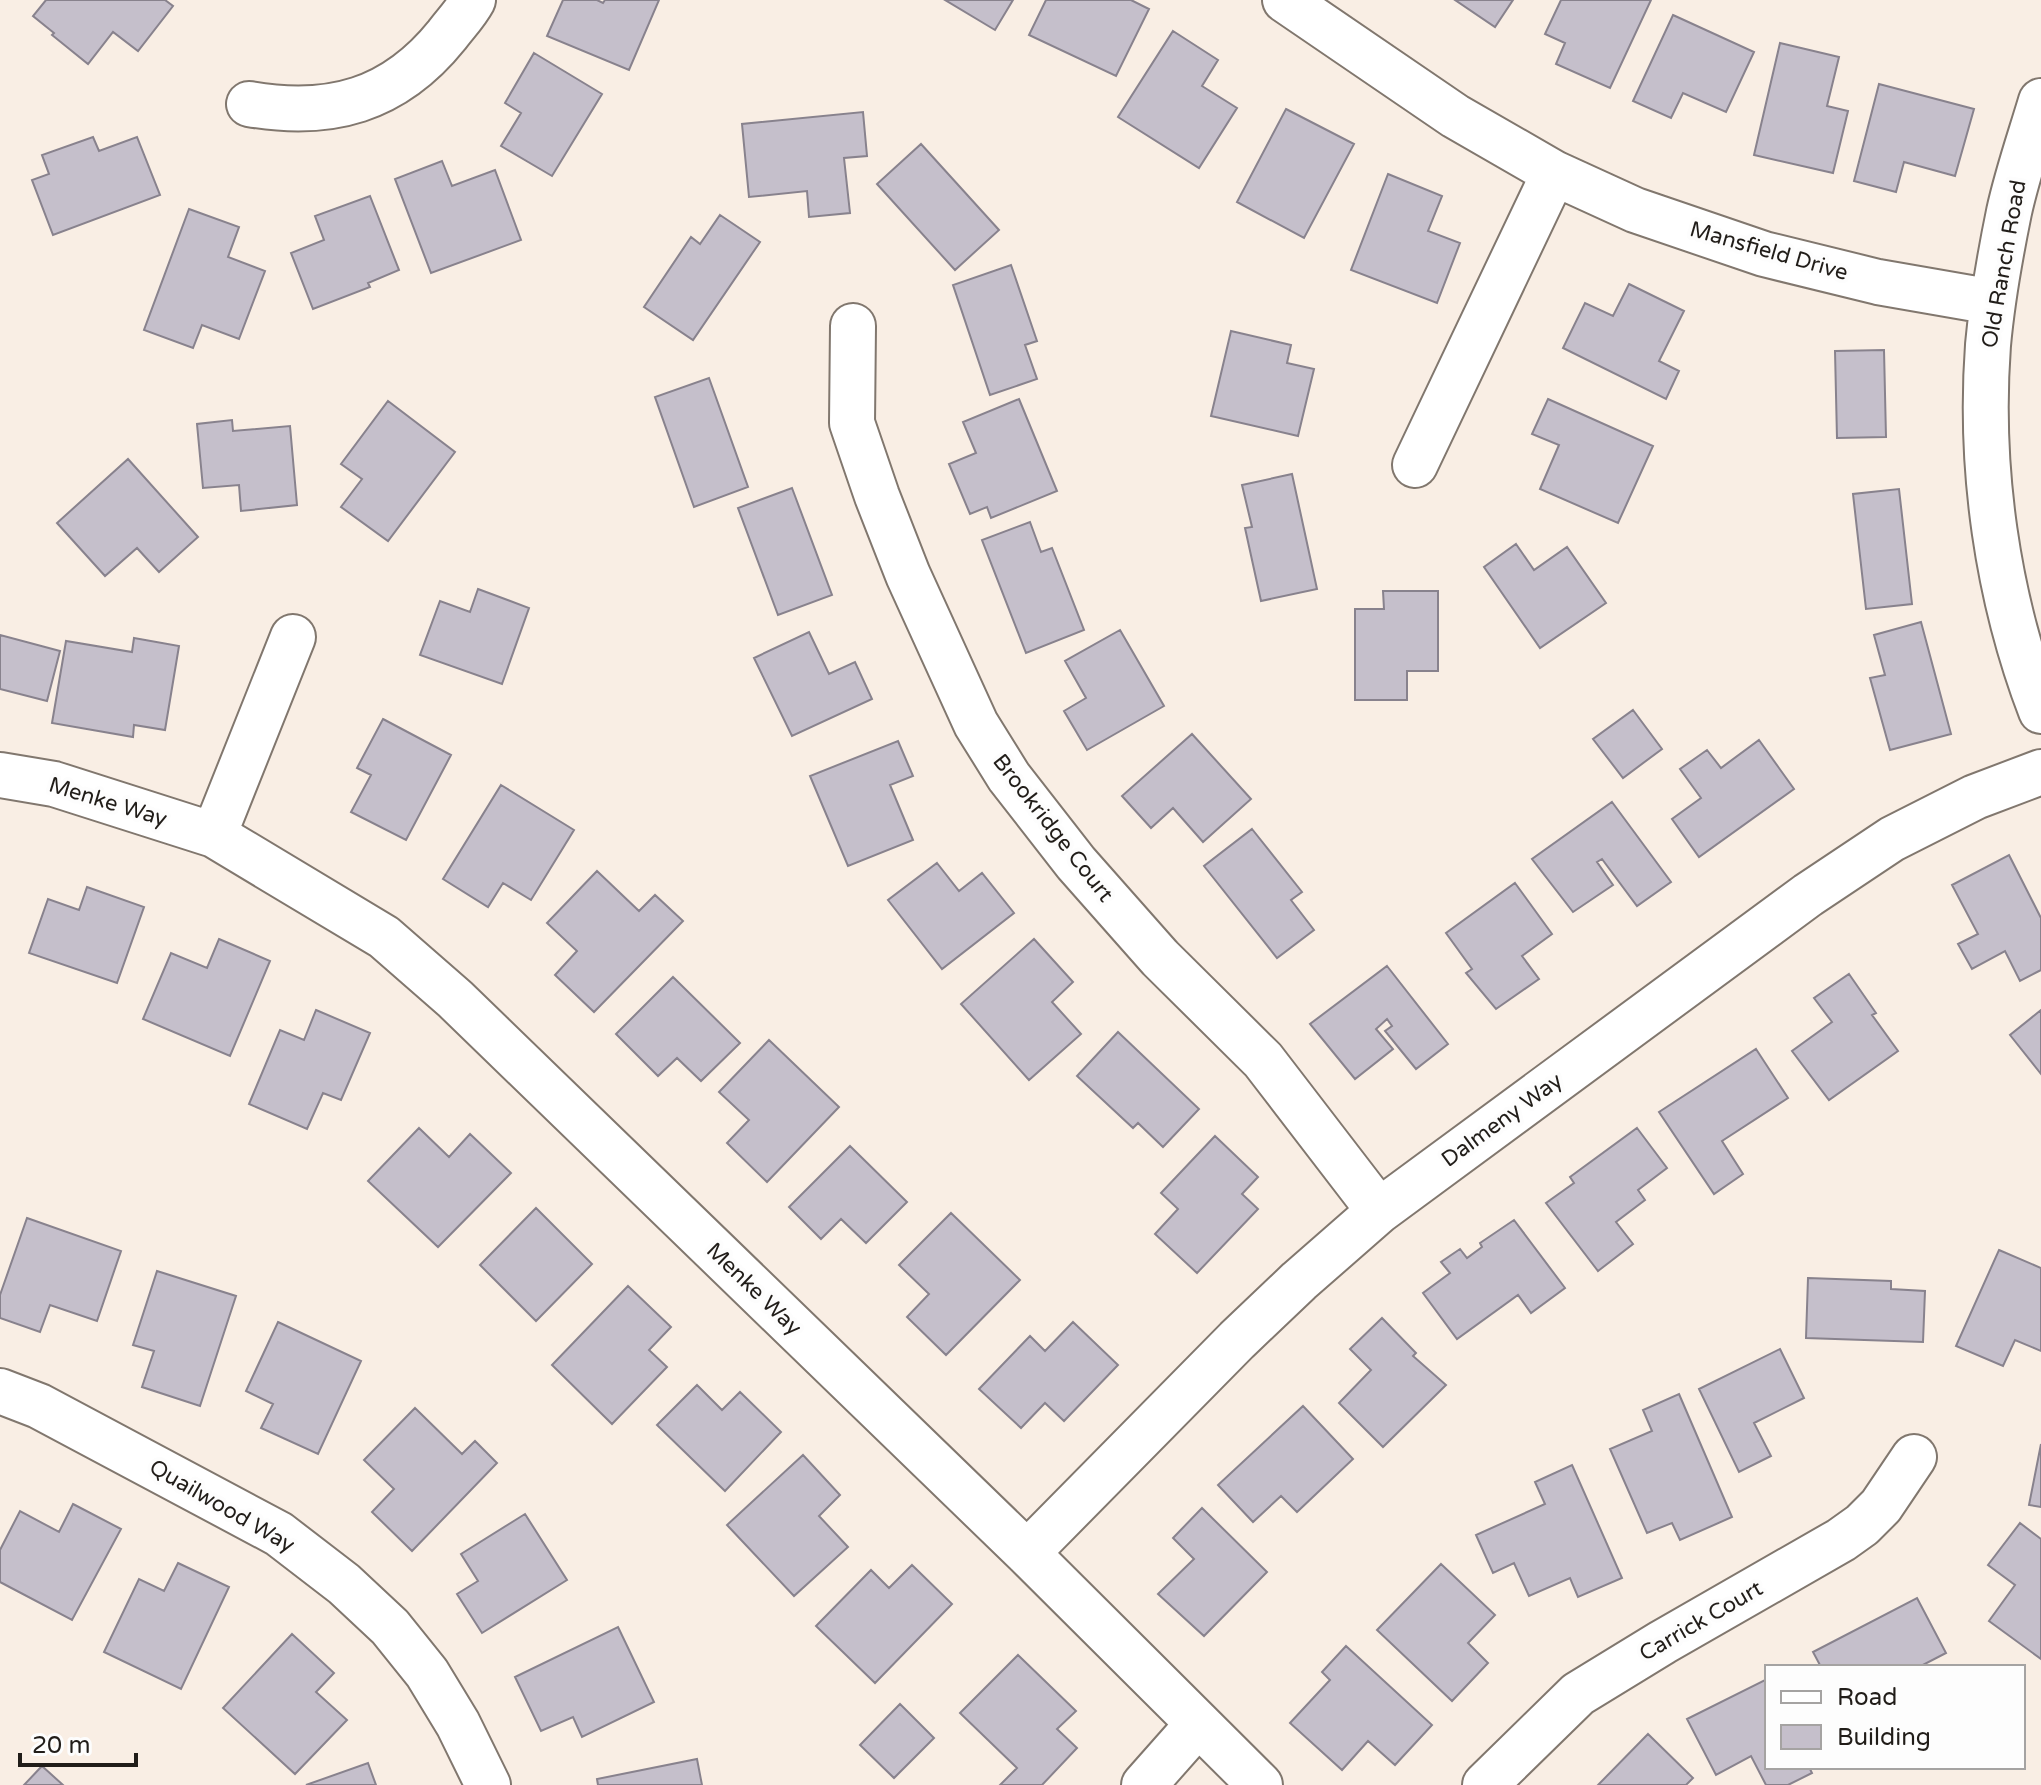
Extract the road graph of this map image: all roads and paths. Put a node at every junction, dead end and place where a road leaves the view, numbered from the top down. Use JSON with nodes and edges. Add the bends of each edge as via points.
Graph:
{"nodes":[{"id":1,"x":473,"y":0,"type":"edge"},
{"id":2,"x":1285,"y":0,"type":"edge"},
{"id":3,"x":2041,"y":101,"type":"edge"},
{"id":4,"x":249,"y":104,"type":"dead end"},
{"id":5,"x":1554,"y":173,"type":"junction"},
{"id":6,"x":1993,"y":302,"type":"junction"},
{"id":7,"x":853,"y":326,"type":"dead end"},
{"id":8,"x":1415,"y":465,"type":"dead end"},
{"id":9,"x":293,"y":637,"type":"dead end"},
{"id":10,"x":2041,"y":711,"type":"edge"},
{"id":11,"x":2041,"y":772,"type":"edge"},
{"id":12,"x":0,"y":775,"type":"edge"},
{"id":13,"x":214,"y":835,"type":"junction"},
{"id":14,"x":1379,"y":1211,"type":"junction"},
{"id":15,"x":0,"y":1391,"type":"edge"},
{"id":16,"x":1914,"y":1457,"type":"dead end"},
{"id":17,"x":1027,"y":1553,"type":"junction"},
{"id":18,"x":1198,"y":1724,"type":"junction"},
{"id":19,"x":488,"y":1785,"type":"edge"},
{"id":20,"x":1144,"y":1785,"type":"edge"},
{"id":21,"x":1260,"y":1785,"type":"edge"},
{"id":22,"x":1485,"y":1785,"type":"edge"}],
"edges":[{"from":1,"to":4,"type":"street","via":[[415,69],[365,98],[307,110]]},
{"from":2,"to":5,"type":"street","name":"Mansfield Drive","via":[[1455,116]]},
{"from":3,"to":6,"type":"street","name":"Old Ranch Road","via":[[2009,210]]},
{"from":5,"to":6,"type":"street","name":"Mansfield Drive","via":[[1635,210],[1764,254],[1878,282]]},
{"from":5,"to":8,"type":"street"},
{"from":6,"to":10,"type":"street","name":"Old Ranch Road","via":[[1986,405],[1991,497],[2004,587]]},
{"from":7,"to":14,"type":"street","name":"Brookridge Court","via":[[852,423],[908,575],[976,724],[1009,777],[1076,863],[1160,958],[1263,1060]]},
{"from":9,"to":13,"type":"street"},
{"from":11,"to":14,"type":"street","name":"Dalmeny Way","via":[[1975,797],[1892,839]]},
{"from":12,"to":13,"type":"street","name":"Menke Way","via":[[54,784]]},
{"from":13,"to":17,"type":"street","name":"Menke Way","via":[[384,937],[455,999]]},
{"from":14,"to":17,"type":"street","name":"Dalmeny Way","via":[[1237,1340]]},
{"from":15,"to":19,"type":"street","name":"Quailwood Way","via":[[39,1406],[279,1534],[344,1584],[390,1627],[427,1673]]},
{"from":16,"to":22,"type":"street","name":"Carrick Court","via":[[1862,1525],[1578,1694]]},
{"from":17,"to":18,"type":"street","name":"Menke Way"},
{"from":18,"to":20,"type":"street"},
{"from":18,"to":21,"type":"street","name":"Menke Way"}]}
